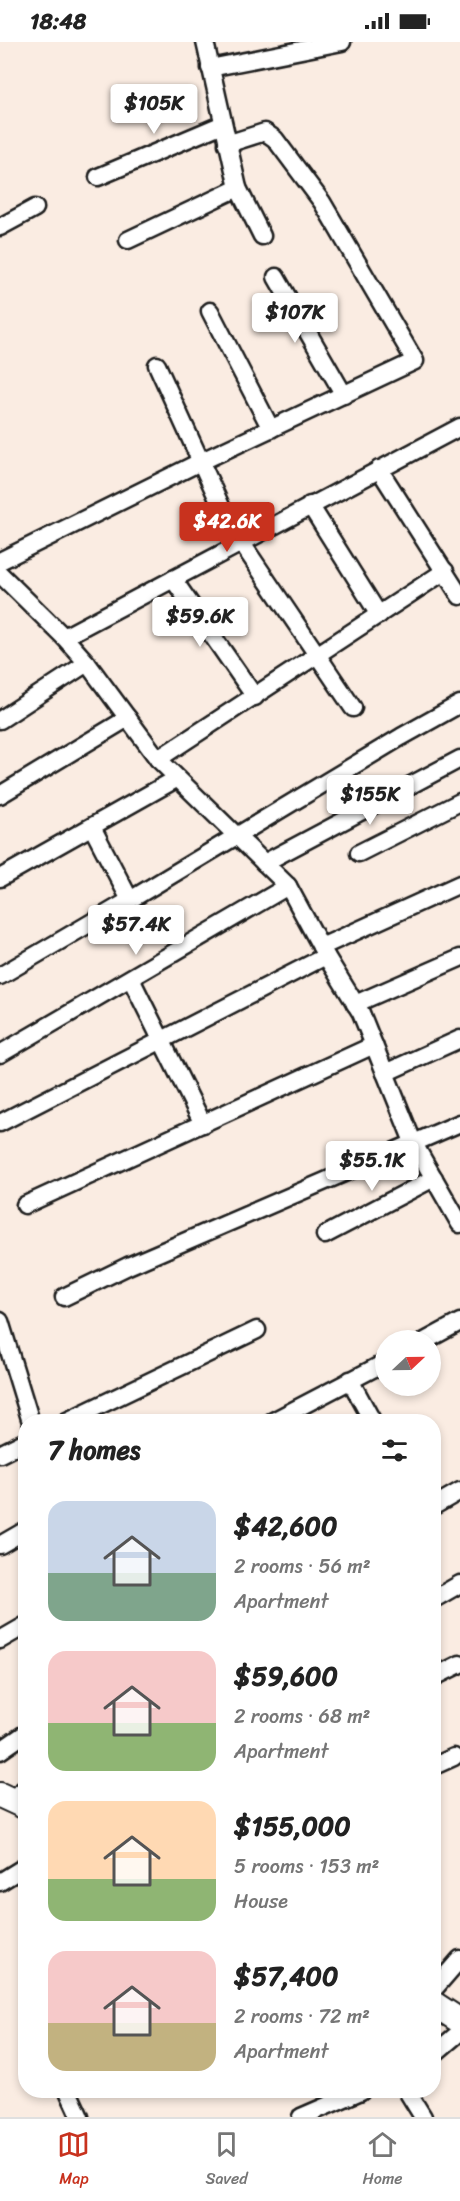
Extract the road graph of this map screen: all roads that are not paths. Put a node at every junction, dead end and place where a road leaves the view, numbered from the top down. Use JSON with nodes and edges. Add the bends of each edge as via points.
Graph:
{"nodes":[{"id":1,"x":205,"y":42,"type":"edge"},
{"id":2,"x":342,"y":42,"type":"edge"},
{"id":3,"x":210,"y":68,"type":"junction"},
{"id":4,"x":223,"y":124,"type":"junction"},
{"id":5,"x":227,"y":144,"type":"junction"},
{"id":6,"x":98,"y":177,"type":"dead end"},
{"id":7,"x":238,"y":188,"type":"junction"},
{"id":8,"x":35,"y":208,"type":"dead end"},
{"id":9,"x":0,"y":227,"type":"edge"},
{"id":10,"x":262,"y":236,"type":"dead end"},
{"id":11,"x":128,"y":240,"type":"dead end"},
{"id":12,"x":276,"y":277,"type":"dead end"},
{"id":13,"x":210,"y":311,"type":"dead end"},
{"id":14,"x":157,"y":365,"type":"dead end"},
{"id":15,"x":344,"y":395,"type":"junction"},
{"id":16,"x":460,"y":427,"type":"edge"},
{"id":17,"x":271,"y":429,"type":"junction"},
{"id":18,"x":200,"y":462,"type":"junction"},
{"id":19,"x":378,"y":469,"type":"junction"},
{"id":20,"x":309,"y":505,"type":"junction"},
{"id":21,"x":241,"y":543,"type":"junction"},
{"id":22,"x":0,"y":561,"type":"edge"},
{"id":23,"x":445,"y":571,"type":"junction"},
{"id":24,"x":0,"y":574,"type":"edge"},
{"id":25,"x":173,"y":579,"type":"junction"},
{"id":26,"x":460,"y":596,"type":"edge"},
{"id":27,"x":379,"y":615,"type":"junction"},
{"id":28,"x":64,"y":637,"type":"junction"},
{"id":29,"x":316,"y":657,"type":"junction"},
{"id":30,"x":87,"y":663,"type":"junction"},
{"id":31,"x":255,"y":697,"type":"junction"},
{"id":32,"x":460,"y":704,"type":"edge"},
{"id":33,"x":353,"y":708,"type":"dead end"},
{"id":34,"x":128,"y":718,"type":"junction"},
{"id":35,"x":0,"y":720,"type":"edge"},
{"id":36,"x":158,"y":759,"type":"junction"},
{"id":37,"x":460,"y":759,"type":"edge"},
{"id":38,"x":176,"y":779,"type":"junction"},
{"id":39,"x":0,"y":795,"type":"edge"},
{"id":40,"x":460,"y":802,"type":"edge"},
{"id":41,"x":92,"y":826,"type":"junction"},
{"id":42,"x":238,"y":836,"type":"junction"},
{"id":43,"x":359,"y":853,"type":"dead end"},
{"id":44,"x":264,"y":863,"type":"junction"},
{"id":45,"x":0,"y":878,"type":"edge"},
{"id":46,"x":460,"y":884,"type":"edge"},
{"id":47,"x":288,"y":886,"type":"junction"},
{"id":48,"x":130,"y":900,"type":"junction"},
{"id":49,"x":324,"y":951,"type":"junction"},
{"id":50,"x":460,"y":958,"type":"edge"},
{"id":51,"x":0,"y":976,"type":"edge"},
{"id":52,"x":130,"y":979,"type":"junction"},
{"id":53,"x":355,"y":1004,"type":"junction"},
{"id":54,"x":460,"y":1039,"type":"edge"},
{"id":55,"x":160,"y":1041,"type":"junction"},
{"id":56,"x":374,"y":1045,"type":"junction"},
{"id":57,"x":0,"y":1054,"type":"edge"},
{"id":58,"x":386,"y":1073,"type":"junction"},
{"id":59,"x":0,"y":1123,"type":"edge"},
{"id":60,"x":460,"y":1123,"type":"edge"},
{"id":61,"x":203,"y":1124,"type":"junction"},
{"id":62,"x":413,"y":1142,"type":"junction"},
{"id":63,"x":434,"y":1178,"type":"junction"},
{"id":64,"x":454,"y":1202,"type":"edge"},
{"id":65,"x":25,"y":1205,"type":"dead end"},
{"id":66,"x":460,"y":1224,"type":"edge"},
{"id":67,"x":325,"y":1235,"type":"dead end"},
{"id":68,"x":64,"y":1297,"type":"dead end"},
{"id":69,"x":0,"y":1321,"type":"edge"},
{"id":70,"x":460,"y":1322,"type":"edge"},
{"id":71,"x":257,"y":1330,"type":"dead end"},
{"id":72,"x":441,"y":1332,"type":"edge"},
{"id":73,"x":375,"y":1368,"type":"edge"},
{"id":74,"x":351,"y":1380,"type":"junction"},
{"id":75,"x":29,"y":1414,"type":"edge"},
{"id":76,"x":81,"y":1414,"type":"edge"},
{"id":77,"x":300,"y":1414,"type":"edge"},
{"id":78,"x":369,"y":1414,"type":"edge"},
{"id":79,"x":18,"y":1445,"type":"edge"},
{"id":80,"x":0,"y":1454,"type":"edge"},
{"id":81,"x":460,"y":1491,"type":"edge"},
{"id":82,"x":441,"y":1502,"type":"edge"},
{"id":83,"x":18,"y":1535,"type":"edge"},
{"id":84,"x":0,"y":1545,"type":"edge"},
{"id":85,"x":460,"y":1584,"type":"edge"},
{"id":86,"x":441,"y":1595,"type":"edge"},
{"id":87,"x":18,"y":1630,"type":"edge"},
{"id":88,"x":0,"y":1640,"type":"edge"},
{"id":89,"x":460,"y":1664,"type":"edge"},
{"id":90,"x":441,"y":1674,"type":"edge"},
{"id":91,"x":18,"y":1739,"type":"edge"},
{"id":92,"x":0,"y":1751,"type":"edge"},
{"id":93,"x":454,"y":1757,"type":"dead end"},
{"id":94,"x":441,"y":1763,"type":"edge"},
{"id":95,"x":18,"y":1871,"type":"edge"},
{"id":96,"x":0,"y":1882,"type":"edge"},
{"id":97,"x":460,"y":1959,"type":"edge"},
{"id":98,"x":441,"y":1981,"type":"edge"},
{"id":99,"x":441,"y":2009,"type":"edge"},
{"id":100,"x":460,"y":2021,"type":"edge"},
{"id":101,"x":460,"y":2032,"type":"edge"},
{"id":102,"x":441,"y":2048,"type":"edge"},
{"id":103,"x":71,"y":2098,"type":"edge"},
{"id":104,"x":345,"y":2098,"type":"edge"},
{"id":105,"x":411,"y":2098,"type":"edge"},
{"id":106,"x":80,"y":2117,"type":"edge"},
{"id":107,"x":301,"y":2117,"type":"edge"},
{"id":108,"x":423,"y":2117,"type":"edge"}],
"edges":[{"from":1,"to":3,"type":"street"},
{"from":2,"to":3,"type":"street"},
{"from":3,"to":4,"type":"street"},
{"from":4,"to":5,"type":"street"},
{"from":4,"to":6,"type":"street"},
{"from":5,"to":7,"type":"street"},
{"from":5,"to":15,"type":"street","via":[[265,132],[275,139],[322,202],[415,361]]},
{"from":7,"to":10,"type":"street"},
{"from":7,"to":11,"type":"street"},
{"from":8,"to":9,"type":"street"},
{"from":12,"to":15,"type":"street"},
{"from":13,"to":17,"type":"street"},
{"from":14,"to":18,"type":"street"},
{"from":15,"to":17,"type":"street"},
{"from":16,"to":19,"type":"street"},
{"from":17,"to":18,"type":"street"},
{"from":18,"to":21,"type":"street"},
{"from":18,"to":22,"type":"street"},
{"from":19,"to":20,"type":"street"},
{"from":19,"to":23,"type":"street"},
{"from":20,"to":21,"type":"street"},
{"from":20,"to":27,"type":"street"},
{"from":21,"to":25,"type":"street"},
{"from":21,"to":29,"type":"street"},
{"from":23,"to":26,"type":"street"},
{"from":23,"to":27,"type":"street"},
{"from":24,"to":28,"type":"street"},
{"from":25,"to":28,"type":"street"},
{"from":25,"to":31,"type":"street"},
{"from":27,"to":29,"type":"street"},
{"from":28,"to":30,"type":"street"},
{"from":29,"to":31,"type":"street"},
{"from":29,"to":33,"type":"street"},
{"from":30,"to":34,"type":"street"},
{"from":30,"to":35,"type":"street"},
{"from":31,"to":36,"type":"street"},
{"from":32,"to":42,"type":"street"},
{"from":34,"to":36,"type":"street"},
{"from":34,"to":39,"type":"street"},
{"from":36,"to":38,"type":"street"},
{"from":37,"to":44,"type":"street"},
{"from":38,"to":41,"type":"street"},
{"from":38,"to":42,"type":"street"},
{"from":40,"to":43,"type":"street"},
{"from":41,"to":45,"type":"street"},
{"from":41,"to":48,"type":"street"},
{"from":42,"to":44,"type":"street"},
{"from":42,"to":48,"type":"street"},
{"from":44,"to":47,"type":"street"},
{"from":46,"to":49,"type":"street"},
{"from":47,"to":49,"type":"street"},
{"from":47,"to":52,"type":"street"},
{"from":48,"to":51,"type":"street"},
{"from":49,"to":53,"type":"street"},
{"from":49,"to":55,"type":"street"},
{"from":50,"to":53,"type":"street"},
{"from":52,"to":55,"type":"street"},
{"from":52,"to":57,"type":"street"},
{"from":53,"to":56,"type":"street"},
{"from":54,"to":58,"type":"street"},
{"from":55,"to":59,"type":"street"},
{"from":55,"to":61,"type":"street"},
{"from":56,"to":58,"type":"street"},
{"from":56,"to":61,"type":"street"},
{"from":58,"to":62,"type":"street"},
{"from":60,"to":62,"type":"street"},
{"from":61,"to":65,"type":"street"},
{"from":62,"to":63,"type":"street"},
{"from":62,"to":68,"type":"street"},
{"from":63,"to":64,"type":"street"},
{"from":63,"to":67,"type":"street"},
{"from":64,"to":66,"type":"street"},
{"from":69,"to":75,"type":"street"},
{"from":70,"to":72,"type":"street"},
{"from":71,"to":76,"type":"street"},
{"from":73,"to":74,"type":"street"},
{"from":74,"to":77,"type":"street"},
{"from":74,"to":78,"type":"street"},
{"from":79,"to":80,"type":"street"},
{"from":81,"to":82,"type":"street"},
{"from":83,"to":84,"type":"street"},
{"from":85,"to":86,"type":"street"},
{"from":87,"to":88,"type":"street"},
{"from":89,"to":90,"type":"street"},
{"from":91,"to":92,"type":"street"},
{"from":93,"to":94,"type":"street"},
{"from":95,"to":96,"type":"street"},
{"from":97,"to":98,"type":"street"},
{"from":99,"to":100,"type":"street"},
{"from":101,"to":102,"type":"street"},
{"from":103,"to":106,"type":"street"},
{"from":104,"to":107,"type":"street"},
{"from":105,"to":108,"type":"street"}]}
